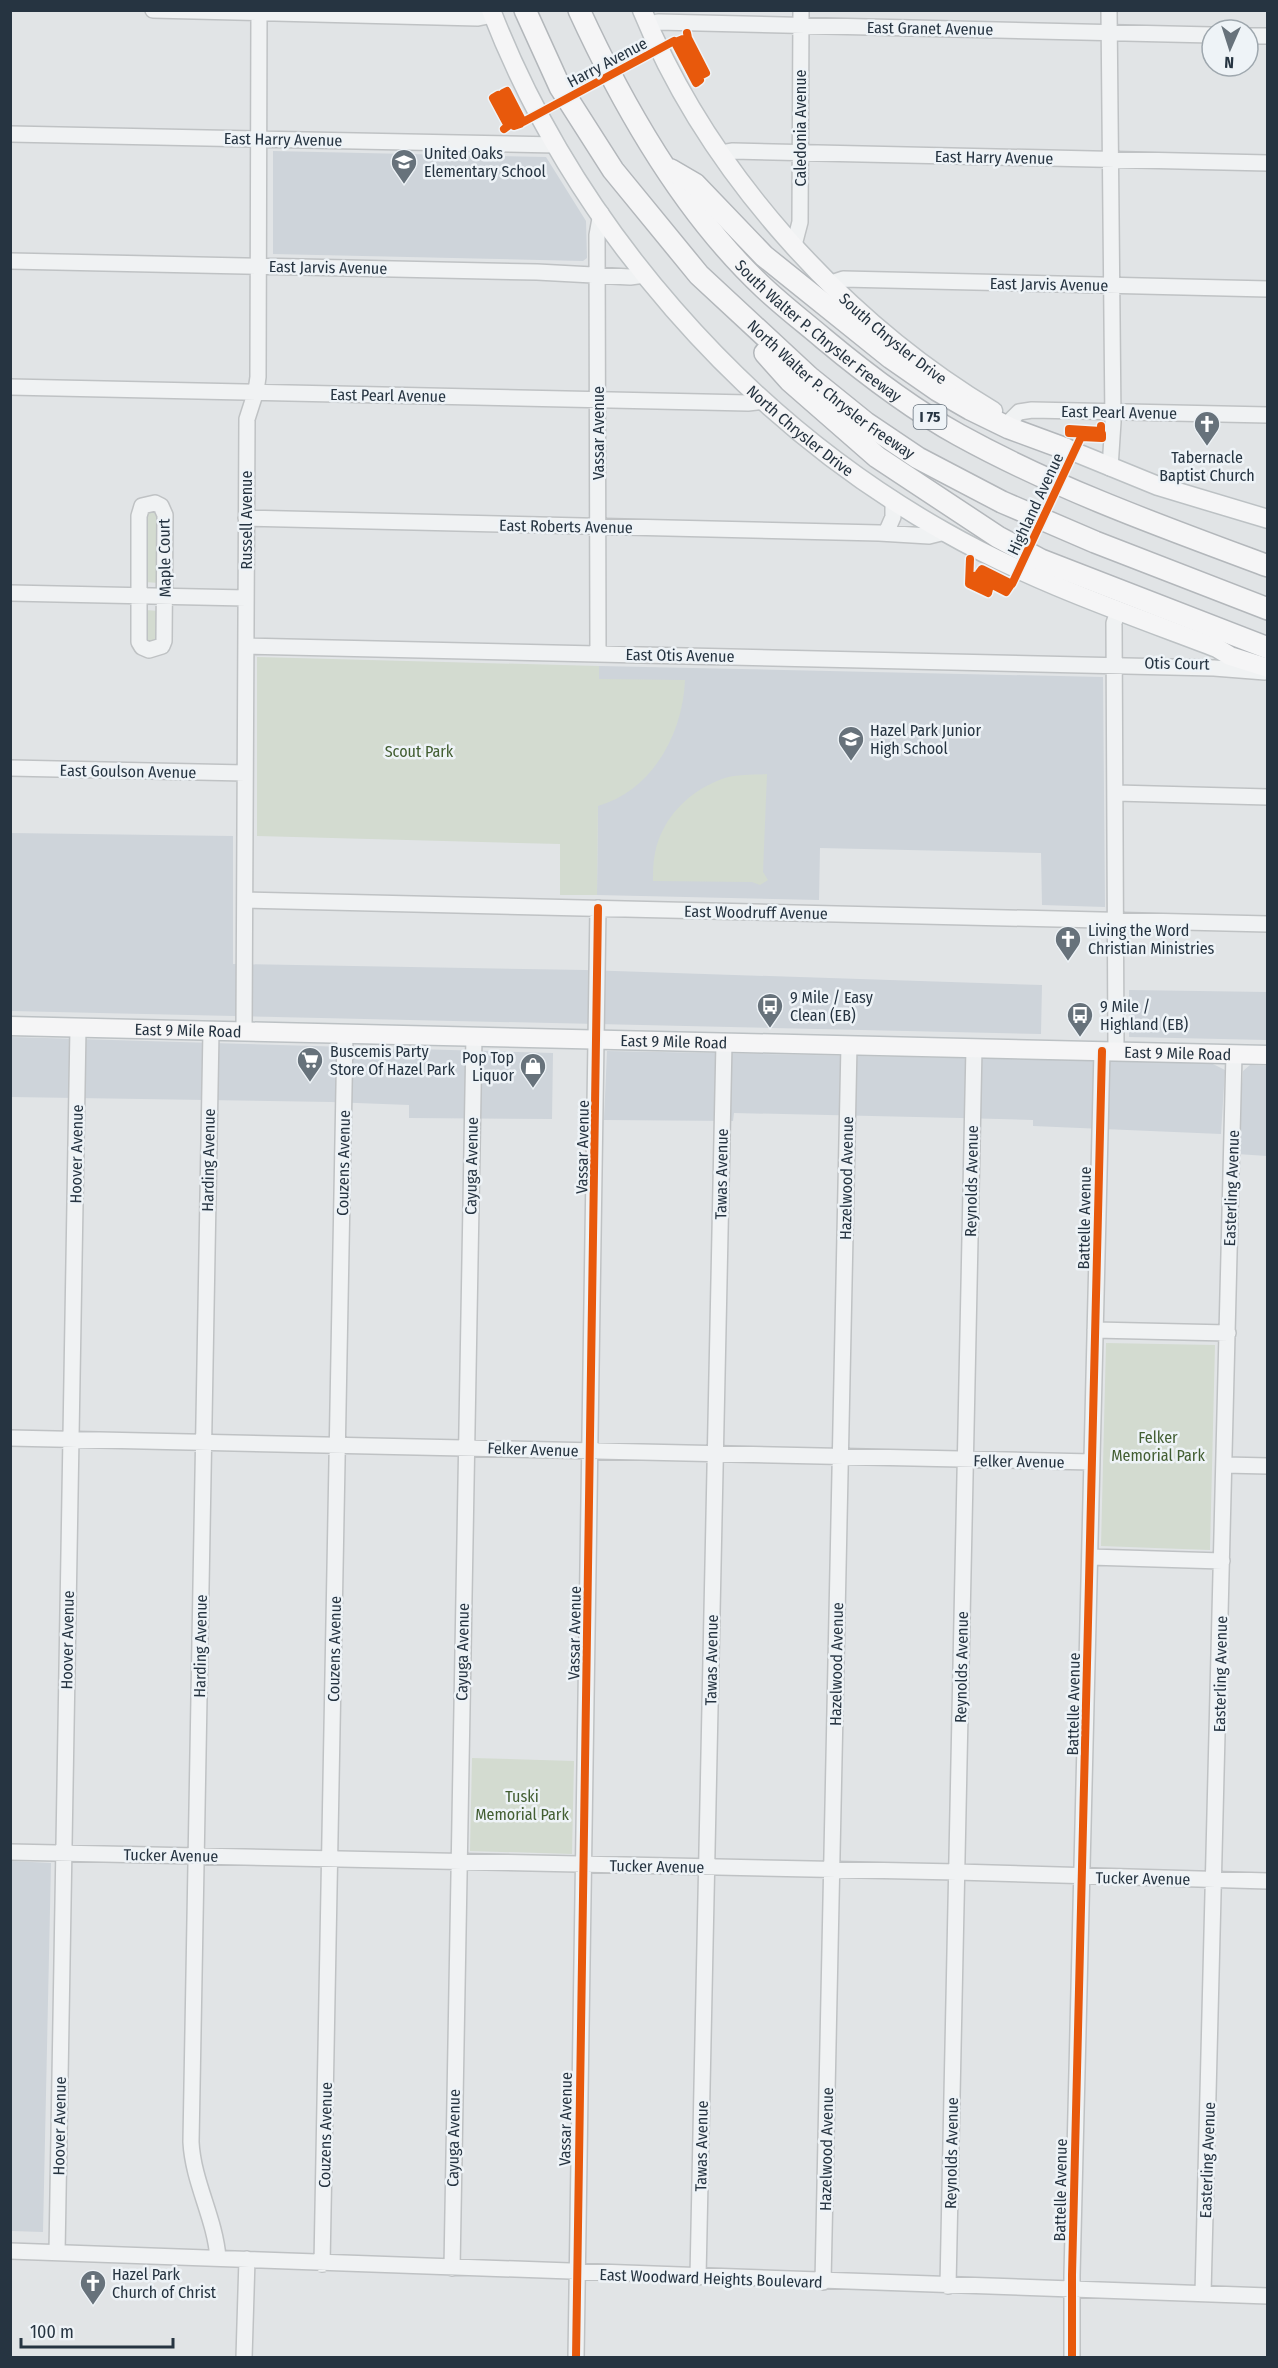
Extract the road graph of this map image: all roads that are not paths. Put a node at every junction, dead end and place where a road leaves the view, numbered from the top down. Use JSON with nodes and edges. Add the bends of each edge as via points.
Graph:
{"nodes":[{"id":1,"x":153,"y":10,"type":"edge"},
{"id":2,"x":525,"y":10,"type":"edge"},
{"id":3,"x":579,"y":10,"type":"edge"},
{"id":4,"x":1109,"y":10,"type":"edge"},
{"id":5,"x":259,"y":12,"type":"edge"},
{"id":6,"x":492,"y":13,"type":"edge"},
{"id":7,"x":645,"y":18,"type":"edge"},
{"id":8,"x":801,"y":18,"type":"edge"},
{"id":9,"x":1109,"y":33,"type":"junction"},
{"id":10,"x":1200,"y":35,"type":"edge"},
{"id":11,"x":10,"y":134,"type":"edge"},
{"id":12,"x":259,"y":139,"type":"junction"},
{"id":13,"x":556,"y":145,"type":"junction"},
{"id":14,"x":800,"y":152,"type":"junction"},
{"id":15,"x":722,"y":153,"type":"junction"},
{"id":16,"x":1110,"y":159,"type":"junction"},
{"id":17,"x":1268,"y":163,"type":"edge"},
{"id":18,"x":663,"y":165,"type":"junction"},
{"id":19,"x":601,"y":213,"type":"junction"},
{"id":20,"x":794,"y":245,"type":"junction"},
{"id":21,"x":10,"y":261,"type":"edge"},
{"id":22,"x":258,"y":266,"type":"junction"},
{"id":23,"x":645,"y":275,"type":"junction"},
{"id":24,"x":699,"y":275,"type":"junction"},
{"id":25,"x":597,"y":276,"type":"junction"},
{"id":26,"x":831,"y":283,"type":"junction"},
{"id":27,"x":1111,"y":285,"type":"junction"},
{"id":28,"x":1268,"y":289,"type":"edge"},
{"id":29,"x":10,"y":387,"type":"edge"},
{"id":30,"x":256,"y":392,"type":"junction"},
{"id":31,"x":598,"y":400,"type":"junction"},
{"id":32,"x":765,"y":401,"type":"junction"},
{"id":33,"x":1112,"y":411,"type":"junction"},
{"id":34,"x":1268,"y":416,"type":"edge"},
{"id":35,"x":1010,"y":421,"type":"junction"},
{"id":36,"x":1066,"y":449,"type":"junction"},
{"id":37,"x":1110,"y":468,"type":"junction"},
{"id":38,"x":893,"y":499,"type":"junction"},
{"id":39,"x":246,"y":518,"type":"junction"},
{"id":40,"x":1268,"y":519,"type":"edge"},
{"id":41,"x":598,"y":526,"type":"junction"},
{"id":42,"x":945,"y":532,"type":"junction"},
{"id":43,"x":886,"y":533,"type":"junction"},
{"id":44,"x":1268,"y":566,"type":"edge"},
{"id":45,"x":10,"y":593,"type":"edge"},
{"id":46,"x":139,"y":596,"type":"junction"},
{"id":47,"x":164,"y":596,"type":"junction"},
{"id":48,"x":246,"y":598,"type":"junction"},
{"id":49,"x":1268,"y":609,"type":"edge"},
{"id":50,"x":1118,"y":611,"type":"junction"},
{"id":51,"x":246,"y":646,"type":"junction"},
{"id":52,"x":1268,"y":648,"type":"edge"},
{"id":53,"x":1224,"y":652,"type":"junction"},
{"id":54,"x":598,"y":654,"type":"junction"},
{"id":55,"x":1115,"y":666,"type":"junction"},
{"id":56,"x":1268,"y":668,"type":"edge"},
{"id":57,"x":1247,"y":671,"type":"junction"},
{"id":58,"x":1268,"y":673,"type":"edge"},
{"id":59,"x":10,"y":768,"type":"edge"},
{"id":60,"x":245,"y":773,"type":"junction"},
{"id":61,"x":1116,"y":793,"type":"junction"},
{"id":62,"x":1268,"y":797,"type":"edge"},
{"id":63,"x":245,"y":900,"type":"junction"},
{"id":64,"x":598,"y":908,"type":"junction"},
{"id":65,"x":1117,"y":921,"type":"junction"},
{"id":66,"x":1268,"y":924,"type":"edge"},
{"id":67,"x":10,"y":1026,"type":"edge"},
{"id":68,"x":78,"y":1028,"type":"junction"},
{"id":69,"x":211,"y":1031,"type":"junction"},
{"id":70,"x":244,"y":1031,"type":"junction"},
{"id":71,"x":345,"y":1034,"type":"junction"},
{"id":72,"x":474,"y":1036,"type":"junction"},
{"id":73,"x":597,"y":1039,"type":"junction"},
{"id":74,"x":724,"y":1043,"type":"junction"},
{"id":75,"x":849,"y":1045,"type":"junction"},
{"id":76,"x":974,"y":1048,"type":"junction"},
{"id":77,"x":1109,"y":1051,"type":"junction"},
{"id":78,"x":1234,"y":1054,"type":"junction"},
{"id":79,"x":1268,"y":1054,"type":"edge"},
{"id":80,"x":1095,"y":1330,"type":"junction"},
{"id":81,"x":1228,"y":1333,"type":"junction"},
{"id":82,"x":10,"y":1438,"type":"edge"},
{"id":83,"x":71,"y":1439,"type":"junction"},
{"id":84,"x":204,"y":1442,"type":"junction"},
{"id":85,"x":338,"y":1445,"type":"junction"},
{"id":86,"x":466,"y":1448,"type":"junction"},
{"id":87,"x":590,"y":1451,"type":"junction"},
{"id":88,"x":715,"y":1454,"type":"junction"},
{"id":89,"x":841,"y":1456,"type":"junction"},
{"id":90,"x":965,"y":1459,"type":"junction"},
{"id":91,"x":1092,"y":1462,"type":"junction"},
{"id":92,"x":1225,"y":1465,"type":"junction"},
{"id":93,"x":1268,"y":1466,"type":"edge"},
{"id":94,"x":1090,"y":1557,"type":"junction"},
{"id":95,"x":1222,"y":1561,"type":"junction"},
{"id":96,"x":10,"y":1852,"type":"edge"},
{"id":97,"x":63,"y":1853,"type":"junction"},
{"id":98,"x":197,"y":1856,"type":"junction"},
{"id":99,"x":330,"y":1859,"type":"junction"},
{"id":100,"x":459,"y":1862,"type":"junction"},
{"id":101,"x":583,"y":1864,"type":"junction"},
{"id":102,"x":706,"y":1867,"type":"junction"},
{"id":103,"x":831,"y":1870,"type":"junction"},
{"id":104,"x":957,"y":1872,"type":"junction"},
{"id":105,"x":1082,"y":1876,"type":"junction"},
{"id":106,"x":1214,"y":1880,"type":"junction"},
{"id":107,"x":1268,"y":1881,"type":"edge"},
{"id":108,"x":10,"y":2251,"type":"edge"},
{"id":109,"x":57,"y":2253,"type":"junction"},
{"id":110,"x":218,"y":2258,"type":"junction"},
{"id":111,"x":247,"y":2259,"type":"junction"},
{"id":112,"x":322,"y":2264,"type":"junction"},
{"id":113,"x":452,"y":2268,"type":"junction"},
{"id":114,"x":576,"y":2272,"type":"junction"},
{"id":115,"x":698,"y":2277,"type":"junction"},
{"id":116,"x":823,"y":2282,"type":"junction"},
{"id":117,"x":948,"y":2286,"type":"junction"},
{"id":118,"x":1072,"y":2291,"type":"junction"},
{"id":119,"x":1203,"y":2294,"type":"junction"},
{"id":120,"x":1268,"y":2296,"type":"edge"},
{"id":121,"x":244,"y":2358,"type":"edge"},
{"id":122,"x":576,"y":2358,"type":"edge"},
{"id":123,"x":1072,"y":2358,"type":"edge"}],
"edges":[{"from":1,"to":5,"type":"street"},
{"from":2,"to":24,"type":"highway","name":"North Walter P. Chrysler Freeway","number":"I 75","via":[[560,87],[613,170]]},
{"from":3,"to":18,"type":"highway","name":"South Walter P. Chrysler Freeway","number":"I 75","via":[[623,98]]},
{"from":4,"to":9,"type":"street"},
{"from":5,"to":6,"type":"street","via":[[478,18]]},
{"from":5,"to":12,"type":"street","name":"Russell Avenue"},
{"from":6,"to":13,"type":"main road","name":"North Chrysler Drive"},
{"from":7,"to":8,"type":"street","name":"East Granet Avenue","via":[[658,22]]},
{"from":7,"to":15,"type":"main road","name":"South Chrysler Drive","via":[[679,85]]},
{"from":8,"to":9,"type":"street","name":"East Granet Avenue"},
{"from":8,"to":14,"type":"street","name":"Caledonia Avenue"},
{"from":9,"to":10,"type":"street","name":"East Granet Avenue"},
{"from":9,"to":16,"type":"street"},
{"from":11,"to":12,"type":"street","name":"East Harry Avenue"},
{"from":12,"to":13,"type":"street","name":"East Harry Avenue"},
{"from":12,"to":22,"type":"street","name":"Russell Avenue"},
{"from":13,"to":19,"type":"main road","name":"North Chrysler Drive"},
{"from":14,"to":15,"type":"street","name":"East Harry Avenue"},
{"from":14,"to":16,"type":"street","name":"East Harry Avenue"},
{"from":14,"to":20,"type":"street","name":"Caledonia Avenue","via":[[800,222]]},
{"from":15,"to":20,"type":"main road","name":"South Chrysler Drive"},
{"from":16,"to":17,"type":"street","name":"East Harry Avenue"},
{"from":16,"to":27,"type":"street"},
{"from":18,"to":36,"type":"highway","via":[[695,184],[764,256],[900,365],[970,409]]},
{"from":18,"to":44,"type":"highway","name":"South Walter P. Chrysler Freeway","number":"I 75","via":[[712,231],[763,287],[855,365],[909,404],[956,434],[1034,473]]},
{"from":19,"to":23,"type":"main road","name":"North Chrysler Drive"},
{"from":19,"to":25,"type":"street","name":"Vassar Avenue"},
{"from":20,"to":26,"type":"main road","name":"South Chrysler Drive"},
{"from":21,"to":22,"type":"street","name":"East Jarvis Avenue"},
{"from":22,"to":25,"type":"street","name":"East Jarvis Avenue"},
{"from":22,"to":30,"type":"street","name":"Russell Avenue"},
{"from":23,"to":25,"type":"street","name":"East Jarvis Avenue"},
{"from":23,"to":32,"type":"main road","name":"North Chrysler Drive","via":[[729,368]]},
{"from":24,"to":49,"type":"highway","name":"North Walter P. Chrysler Freeway","number":"I 75","via":[[808,377],[918,458],[1002,502]]},
{"from":24,"to":52,"type":"highway","via":[[790,381],[877,457],[918,485],[1041,560]]},
{"from":25,"to":31,"type":"street","name":"Vassar Avenue"},
{"from":26,"to":27,"type":"street","name":"East Jarvis Avenue","via":[[843,279]]},
{"from":26,"to":35,"type":"main road","name":"South Chrysler Drive","via":[[923,363]]},
{"from":27,"to":28,"type":"street","name":"East Jarvis Avenue"},
{"from":27,"to":33,"type":"street"},
{"from":29,"to":30,"type":"street","name":"East Pearl Avenue"},
{"from":30,"to":31,"type":"street","name":"East Pearl Avenue"},
{"from":30,"to":39,"type":"street","name":"Russell Avenue","via":[[247,419]]},
{"from":31,"to":32,"type":"street","name":"East Pearl Avenue"},
{"from":31,"to":41,"type":"street","name":"Vassar Avenue"},
{"from":32,"to":38,"type":"main road","name":"North Chrysler Drive"},
{"from":33,"to":34,"type":"street","name":"East Pearl Avenue"},
{"from":33,"to":35,"type":"street","name":"East Pearl Avenue","via":[[1032,410],[1019,412]]},
{"from":33,"to":37,"type":"street"},
{"from":35,"to":36,"type":"main road","name":"South Chrysler Drive"},
{"from":36,"to":37,"type":"main road","name":"South Chrysler Drive"},
{"from":37,"to":40,"type":"main road","name":"South Chrysler Drive","via":[[1193,498]]},
{"from":38,"to":42,"type":"main road","name":"North Chrysler Drive"},
{"from":38,"to":43,"type":"street","via":[[893,517]]},
{"from":39,"to":41,"type":"street","name":"East Roberts Avenue"},
{"from":39,"to":48,"type":"street","name":"Russell Avenue"},
{"from":41,"to":43,"type":"street","name":"East Roberts Avenue"},
{"from":41,"to":54,"type":"street","name":"Vassar Avenue"},
{"from":42,"to":43,"type":"street","name":"East Roberts Avenue","via":[[929,536]]},
{"from":42,"to":50,"type":"main road","name":"North Chrysler Drive","via":[[1041,580]]},
{"from":45,"to":46,"type":"street"},
{"from":46,"to":47,"type":"street"},
{"from":46,"to":47,"type":"street","name":"Maple Court","via":[[139,642],[149,650],[162,646],[164,640]]},
{"from":46,"to":47,"type":"street","name":"Maple Court","via":[[140,511],[150,503],[161,506],[165,515]]},
{"from":47,"to":48,"type":"street"},
{"from":48,"to":51,"type":"street","name":"Russell Avenue"},
{"from":50,"to":53,"type":"main road","name":"North Chrysler Drive"},
{"from":50,"to":55,"type":"street","via":[[1114,623]]},
{"from":51,"to":54,"type":"street","name":"East Otis Avenue"},
{"from":51,"to":60,"type":"street","name":"Russell Avenue"},
{"from":53,"to":55,"type":"street","name":"Otis Court","via":[[1221,663],[1125,662]]},
{"from":53,"to":56,"type":"main road","name":"North Chrysler Drive"},
{"from":53,"to":57,"type":"street"},
{"from":54,"to":55,"type":"street","name":"East Otis Avenue"},
{"from":55,"to":57,"type":"street"},
{"from":55,"to":61,"type":"street"},
{"from":57,"to":58,"type":"street"},
{"from":59,"to":60,"type":"street","name":"East Goulson Avenue"},
{"from":60,"to":63,"type":"street","name":"Russell Avenue"},
{"from":61,"to":62,"type":"street"},
{"from":61,"to":65,"type":"street"},
{"from":63,"to":64,"type":"street","name":"East Woodruff Avenue"},
{"from":63,"to":70,"type":"street","name":"Russell Avenue"},
{"from":64,"to":65,"type":"street","name":"East Woodruff Avenue"},
{"from":64,"to":73,"type":"street","name":"Vassar Avenue"},
{"from":65,"to":66,"type":"street","name":"East Woodruff Avenue"},
{"from":65,"to":77,"type":"street"},
{"from":67,"to":68,"type":"main road","name":"East 9 Mile Road"},
{"from":68,"to":69,"type":"main road","name":"East 9 Mile Road"},
{"from":68,"to":83,"type":"street","name":"Hoover Avenue"},
{"from":69,"to":70,"type":"main road","name":"East 9 Mile Road"},
{"from":69,"to":84,"type":"street","name":"Harding Avenue"},
{"from":70,"to":71,"type":"main road","name":"East 9 Mile Road"},
{"from":71,"to":72,"type":"main road","name":"East 9 Mile Road"},
{"from":71,"to":85,"type":"street","name":"Couzens Avenue"},
{"from":72,"to":73,"type":"main road","name":"East 9 Mile Road"},
{"from":72,"to":86,"type":"street","name":"Cayuga Avenue"},
{"from":73,"to":74,"type":"main road","name":"East 9 Mile Road"},
{"from":73,"to":87,"type":"street","name":"Vassar Avenue"},
{"from":74,"to":75,"type":"main road","name":"East 9 Mile Road"},
{"from":74,"to":88,"type":"street","name":"Tawas Avenue"},
{"from":75,"to":76,"type":"main road","name":"East 9 Mile Road"},
{"from":75,"to":89,"type":"street","name":"Hazelwood Avenue"},
{"from":76,"to":77,"type":"main road","name":"East 9 Mile Road"},
{"from":76,"to":90,"type":"street","name":"Reynolds Avenue"},
{"from":77,"to":78,"type":"main road","name":"East 9 Mile Road"},
{"from":77,"to":80,"type":"street","name":"Battelle Avenue"},
{"from":78,"to":79,"type":"main road","name":"East 9 Mile Road"},
{"from":78,"to":81,"type":"street","name":"Easterling Avenue"},
{"from":80,"to":81,"type":"street"},
{"from":80,"to":91,"type":"street","name":"Battelle Avenue"},
{"from":81,"to":92,"type":"street","name":"Easterling Avenue"},
{"from":82,"to":83,"type":"street","name":"Felker Avenue"},
{"from":83,"to":84,"type":"street","name":"Felker Avenue"},
{"from":83,"to":97,"type":"street","name":"Hoover Avenue"},
{"from":84,"to":85,"type":"street","name":"Felker Avenue"},
{"from":84,"to":98,"type":"street","name":"Harding Avenue"},
{"from":85,"to":86,"type":"street","name":"Felker Avenue"},
{"from":85,"to":99,"type":"street","name":"Couzens Avenue"},
{"from":86,"to":87,"type":"street","name":"Felker Avenue"},
{"from":86,"to":100,"type":"street","name":"Cayuga Avenue"},
{"from":87,"to":88,"type":"street","name":"Felker Avenue"},
{"from":87,"to":101,"type":"street","name":"Vassar Avenue"},
{"from":88,"to":89,"type":"street","name":"Felker Avenue"},
{"from":88,"to":102,"type":"street","name":"Tawas Avenue"},
{"from":89,"to":90,"type":"street","name":"Felker Avenue"},
{"from":89,"to":103,"type":"street","name":"Hazelwood Avenue"},
{"from":90,"to":91,"type":"street","name":"Felker Avenue"},
{"from":90,"to":104,"type":"street","name":"Reynolds Avenue"},
{"from":91,"to":94,"type":"street","name":"Battelle Avenue"},
{"from":92,"to":93,"type":"street"},
{"from":92,"to":95,"type":"street","name":"Easterling Avenue"},
{"from":94,"to":95,"type":"street"},
{"from":94,"to":105,"type":"street","name":"Battelle Avenue"},
{"from":95,"to":106,"type":"street","name":"Easterling Avenue"},
{"from":96,"to":97,"type":"street","name":"Tucker Avenue"},
{"from":97,"to":98,"type":"street","name":"Tucker Avenue"},
{"from":97,"to":109,"type":"street","name":"Hoover Avenue"},
{"from":98,"to":99,"type":"street","name":"Tucker Avenue"},
{"from":98,"to":110,"type":"street","name":"Harding Avenue","via":[[192,2150]]},
{"from":99,"to":100,"type":"street","name":"Tucker Avenue"},
{"from":99,"to":112,"type":"street","name":"Couzens Avenue"},
{"from":100,"to":101,"type":"street","name":"Tucker Avenue"},
{"from":100,"to":113,"type":"street","name":"Cayuga Avenue"},
{"from":101,"to":102,"type":"street","name":"Tucker Avenue"},
{"from":101,"to":114,"type":"street","name":"Vassar Avenue"},
{"from":102,"to":103,"type":"street","name":"Tucker Avenue"},
{"from":102,"to":115,"type":"street","name":"Tawas Avenue"},
{"from":103,"to":104,"type":"street","name":"Tucker Avenue"},
{"from":103,"to":116,"type":"street","name":"Hazelwood Avenue"},
{"from":104,"to":105,"type":"street","name":"Tucker Avenue"},
{"from":104,"to":117,"type":"street","name":"Reynolds Avenue"},
{"from":105,"to":106,"type":"street","name":"Tucker Avenue"},
{"from":105,"to":118,"type":"street","name":"Battelle Avenue"},
{"from":106,"to":107,"type":"street","name":"Tucker Avenue"},
{"from":106,"to":119,"type":"street","name":"Easterling Avenue"},
{"from":108,"to":109,"type":"street","name":"East Woodward Heights Boulevard"},
{"from":109,"to":110,"type":"street","name":"East Woodward Heights Boulevard"},
{"from":110,"to":111,"type":"street","name":"East Woodward Heights Boulevard"},
{"from":111,"to":112,"type":"street","name":"East Woodward Heights Boulevard"},
{"from":111,"to":121,"type":"street"},
{"from":112,"to":113,"type":"street","name":"East Woodward Heights Boulevard"},
{"from":113,"to":114,"type":"street","name":"East Woodward Heights Boulevard"},
{"from":114,"to":115,"type":"street","name":"East Woodward Heights Boulevard"},
{"from":114,"to":122,"type":"street","name":"Vassar Avenue"},
{"from":115,"to":116,"type":"street","name":"East Woodward Heights Boulevard"},
{"from":116,"to":117,"type":"street","name":"East Woodward Heights Boulevard"},
{"from":117,"to":118,"type":"street","name":"East Woodward Heights Boulevard"},
{"from":118,"to":119,"type":"street","name":"East Woodward Heights Boulevard"},
{"from":118,"to":123,"type":"street","name":"Battelle Avenue"},
{"from":119,"to":120,"type":"street","name":"East Woodward Heights Boulevard"}]}
